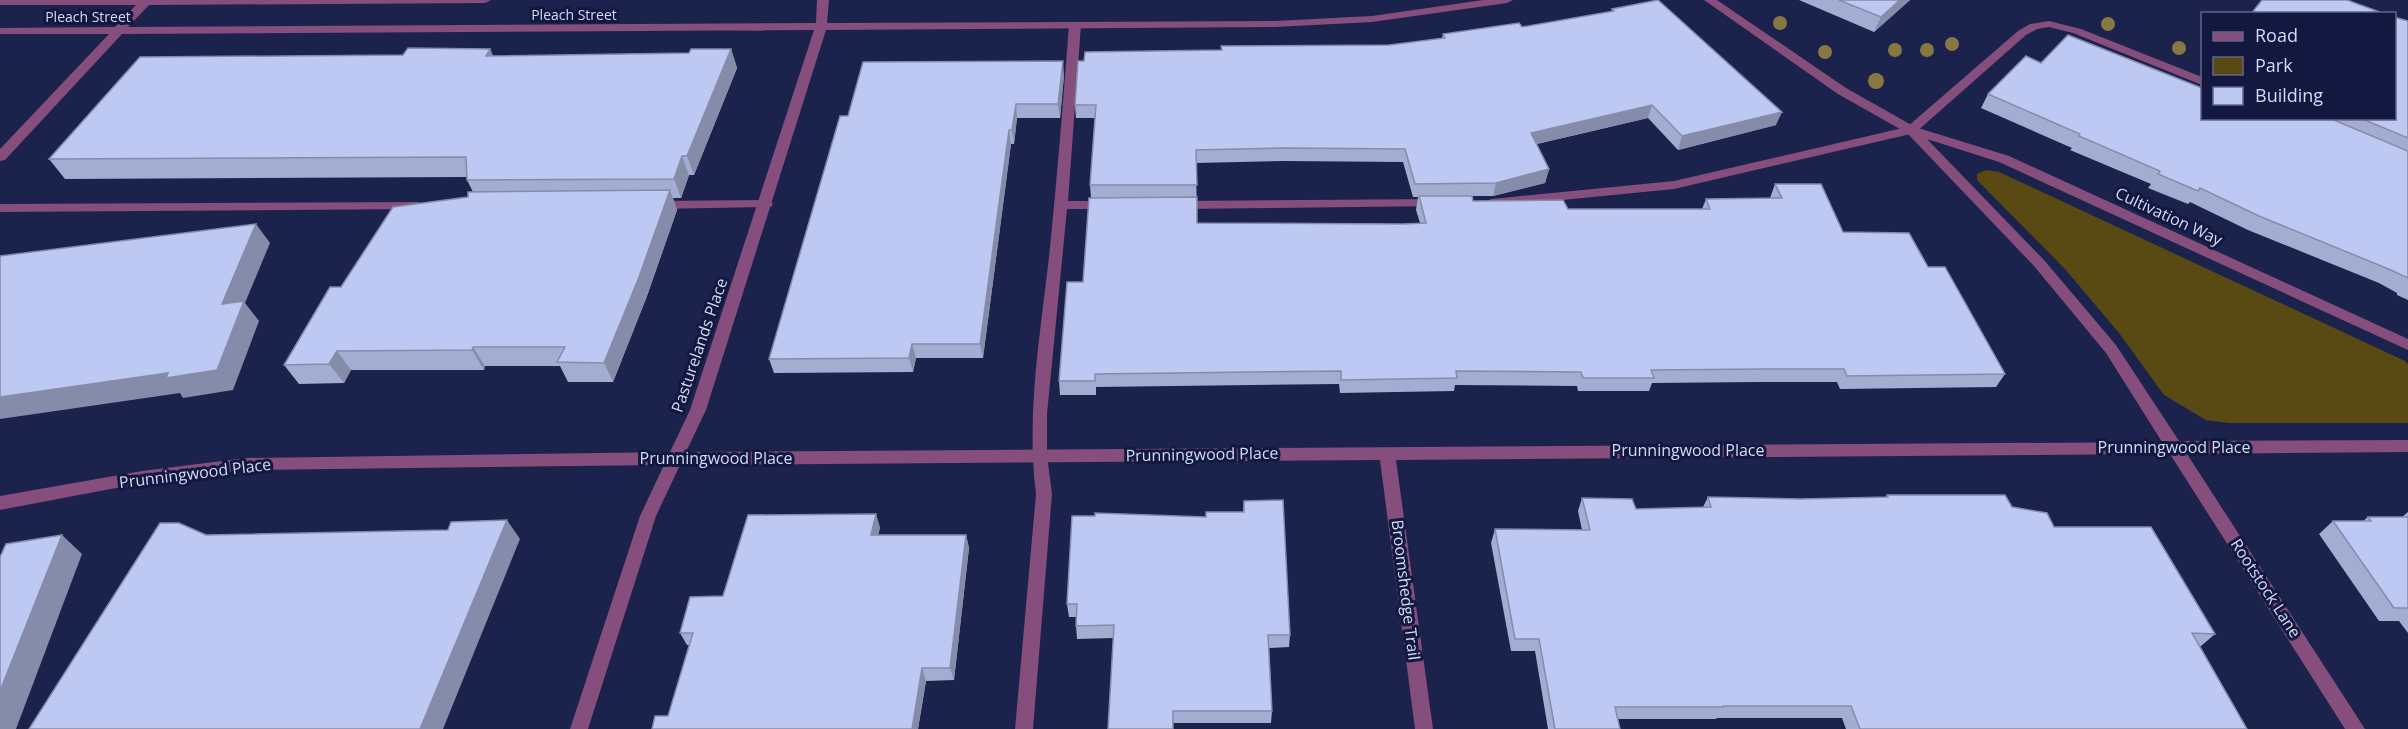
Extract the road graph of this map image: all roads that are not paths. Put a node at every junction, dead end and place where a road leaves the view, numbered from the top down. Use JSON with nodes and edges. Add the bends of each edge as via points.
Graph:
{"nodes":[{"id":1,"x":485,"y":0,"type":"edge"},
{"id":2,"x":823,"y":0,"type":"edge"},
{"id":3,"x":1508,"y":0,"type":"edge"},
{"id":4,"x":1710,"y":0,"type":"edge"},
{"id":5,"x":0,"y":2,"type":"edge"},
{"id":6,"x":145,"y":2,"type":"junction"},
{"id":7,"x":1075,"y":25,"type":"junction"},
{"id":8,"x":821,"y":27,"type":"junction"},
{"id":9,"x":0,"y":31,"type":"edge"},
{"id":10,"x":117,"y":31,"type":"junction"},
{"id":11,"x":2201,"y":81,"type":"edge"},
{"id":12,"x":1911,"y":130,"type":"junction"},
{"id":13,"x":0,"y":157,"type":"edge"},
{"id":14,"x":1451,"y":203,"type":"edge"},
{"id":15,"x":1474,"y":203,"type":"edge"},
{"id":16,"x":766,"y":204,"type":"junction"},
{"id":17,"x":643,"y":205,"type":"edge"},
{"id":18,"x":1061,"y":205,"type":"junction"},
{"id":19,"x":1120,"y":205,"type":"edge"},
{"id":20,"x":1167,"y":205,"type":"edge"},
{"id":21,"x":428,"y":206,"type":"edge"},
{"id":22,"x":0,"y":208,"type":"edge"},
{"id":23,"x":2408,"y":345,"type":"edge"},
{"id":24,"x":2408,"y":446,"type":"edge"},
{"id":25,"x":2176,"y":447,"type":"junction"},
{"id":26,"x":1387,"y":452,"type":"junction"},
{"id":27,"x":1039,"y":455,"type":"junction"},
{"id":28,"x":675,"y":458,"type":"junction"},
{"id":29,"x":0,"y":503,"type":"edge"},
{"id":30,"x":579,"y":729,"type":"edge"},
{"id":31,"x":1024,"y":729,"type":"edge"},
{"id":32,"x":1424,"y":729,"type":"edge"},
{"id":33,"x":2356,"y":729,"type":"edge"}],
"edges":[{"from":1,"to":6,"type":"street","name":"Pleach Street"},
{"from":2,"to":8,"type":"street","name":"Pasturelands Place"},
{"from":3,"to":7,"type":"street","name":"Pleach Street","via":[[1372,19],[1275,24]]},
{"from":4,"to":12,"type":"street","name":"Cultivation Way","via":[[1842,91]]},
{"from":5,"to":6,"type":"street","name":"Pleach Street"},
{"from":6,"to":10,"type":"street"},
{"from":7,"to":8,"type":"street","name":"Pleach Street"},
{"from":7,"to":18,"type":"street"},
{"from":8,"to":10,"type":"street","name":"Pleach Street"},
{"from":8,"to":16,"type":"street","name":"Pasturelands Place"},
{"from":9,"to":10,"type":"street","name":"Pleach Street"},
{"from":10,"to":13,"type":"street"},
{"from":11,"to":12,"type":"street","via":[[2077,31],[2049,24],[2034,26]]},
{"from":12,"to":15,"type":"street","via":[[1674,185]]},
{"from":12,"to":23,"type":"street","name":"Cultivation Way","via":[[2004,159]]},
{"from":12,"to":25,"type":"street","name":"Cultivation Way","via":[[2039,262],[2111,349]]},
{"from":14,"to":20,"type":"street"},
{"from":16,"to":17,"type":"street"},
{"from":16,"to":28,"type":"street","name":"Pasturelands Place","via":[[698,410]]},
{"from":18,"to":19,"type":"street"},
{"from":18,"to":27,"type":"street","via":[[1039,414]]},
{"from":21,"to":22,"type":"street"},
{"from":24,"to":25,"type":"street","name":"Prunningwood Place"},
{"from":25,"to":26,"type":"street","name":"Prunningwood Place"},
{"from":25,"to":33,"type":"street","name":"Rootstock Lane"},
{"from":26,"to":27,"type":"street","name":"Prunningwood Place"},
{"from":26,"to":32,"type":"street","name":"Broomshedge Trail"},
{"from":27,"to":28,"type":"street","name":"Prunningwood Place"},
{"from":27,"to":31,"type":"street","via":[[1044,494]]},
{"from":28,"to":29,"type":"street","name":"Prunningwood Place","via":[[246,464],[142,477]]},
{"from":28,"to":30,"type":"street","name":"Pasturelands Place","via":[[648,516]]}]}
